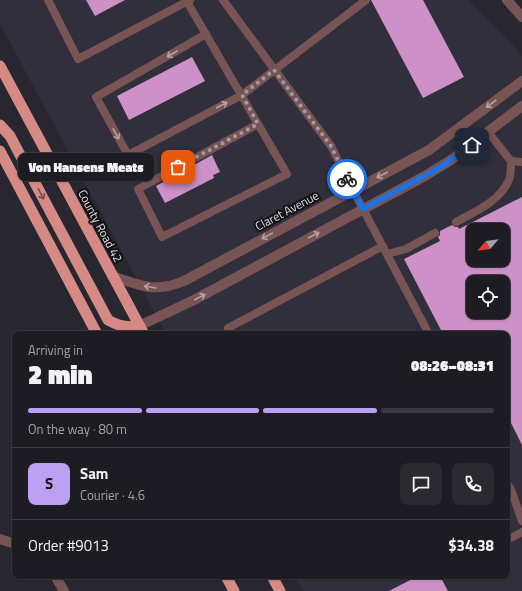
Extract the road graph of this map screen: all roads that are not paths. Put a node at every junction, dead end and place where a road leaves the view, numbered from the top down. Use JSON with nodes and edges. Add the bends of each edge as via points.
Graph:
{"nodes":[{"id":1,"x":48,"y":0,"type":"edge"},
{"id":2,"x":188,"y":0,"type":"edge"},
{"id":3,"x":223,"y":0,"type":"edge"},
{"id":4,"x":366,"y":0,"type":"edge"},
{"id":5,"x":507,"y":0,"type":"edge"},
{"id":6,"x":522,"y":17,"type":"edge"},
{"id":7,"x":206,"y":34,"type":"junction"},
{"id":8,"x":0,"y":66,"type":"edge"},
{"id":9,"x":274,"y":70,"type":"junction"},
{"id":10,"x":522,"y":81,"type":"edge"},
{"id":11,"x":242,"y":95,"type":"junction"},
{"id":12,"x":522,"y":106,"type":"edge"},
{"id":13,"x":258,"y":124,"type":"junction"},
{"id":14,"x":0,"y":125,"type":"edge"},
{"id":15,"x":488,"y":132,"type":"junction"},
{"id":16,"x":0,"y":151,"type":"edge"},
{"id":17,"x":512,"y":161,"type":"junction"},
{"id":18,"x":522,"y":162,"type":"edge"},
{"id":19,"x":353,"y":190,"type":"junction"},
{"id":20,"x":363,"y":209,"type":"junction"},
{"id":21,"x":456,"y":222,"type":"dead end"},
{"id":22,"x":435,"y":233,"type":"dead end"},
{"id":23,"x":383,"y":246,"type":"junction"},
{"id":24,"x":387,"y":254,"type":"junction"},
{"id":25,"x":112,"y":276,"type":"junction"},
{"id":26,"x":142,"y":330,"type":"edge"},
{"id":27,"x":95,"y":331,"type":"edge"},
{"id":28,"x":230,"y":331,"type":"edge"},
{"id":29,"x":427,"y":331,"type":"edge"},
{"id":30,"x":510,"y":488,"type":"edge"},
{"id":31,"x":522,"y":521,"type":"edge"},
{"id":32,"x":522,"y":532,"type":"edge"},
{"id":33,"x":510,"y":538,"type":"edge"},
{"id":34,"x":0,"y":539,"type":"edge"},
{"id":35,"x":12,"y":543,"type":"edge"},
{"id":36,"x":58,"y":579,"type":"edge"},
{"id":37,"x":228,"y":579,"type":"edge"},
{"id":38,"x":274,"y":579,"type":"edge"},
{"id":39,"x":64,"y":591,"type":"edge"},
{"id":40,"x":234,"y":591,"type":"edge"},
{"id":41,"x":280,"y":591,"type":"edge"}],
"edges":[{"from":1,"to":2,"type":"lane","via":[[78,58]]},
{"from":2,"to":7,"type":"lane"},
{"from":3,"to":9,"type":"lane"},
{"from":4,"to":9,"type":"lane"},
{"from":5,"to":6,"type":"street"},
{"from":7,"to":11,"type":"lane"},
{"from":7,"to":11,"type":"lane","one_way":true,"via":[[96,97],[128,155]]},
{"from":8,"to":25,"type":"highway","name":"County Road 42"},
{"from":9,"to":11,"type":"lane"},
{"from":9,"to":19,"type":"lane","via":[[331,146]]},
{"from":10,"to":19,"type":"street","name":"Claret Avenue","one_way":true,"via":[[429,150]]},
{"from":11,"to":13,"type":"lane"},
{"from":12,"to":15,"type":"street"},
{"from":13,"to":13,"type":"lane","via":[[287,174],[162,237],[138,189]]},
{"from":14,"to":26,"type":"highway","one_way":true,"via":[[10,136],[108,320],[117,325]]},
{"from":15,"to":17,"type":"lane"},
{"from":15,"to":20,"type":"street","via":[[439,168]]},
{"from":16,"to":27,"type":"highway"},
{"from":17,"to":18,"type":"lane"},
{"from":17,"to":21,"type":"lane","via":[[509,179],[500,194],[479,210]]},
{"from":19,"to":20,"type":"lane"},
{"from":19,"to":25,"type":"street","name":"Claret Avenue","one_way":true,"via":[[174,286],[151,288]]},
{"from":20,"to":23,"type":"lane"},
{"from":26,"to":20,"type":"street","one_way":true},
{"from":22,"to":24,"type":"lane","via":[[406,249]]},
{"from":23,"to":24,"type":"lane"},
{"from":23,"to":28,"type":"lane","via":[[228,328]]},
{"from":24,"to":29,"type":"lane"},
{"from":25,"to":26,"type":"highway","name":"County Road 42"},
{"from":30,"to":31,"type":"lane"},
{"from":32,"to":33,"type":"lane"},
{"from":34,"to":35,"type":"street"},
{"from":36,"to":39,"type":"street"},
{"from":37,"to":40,"type":"highway"},
{"from":38,"to":41,"type":"highway"}]}
